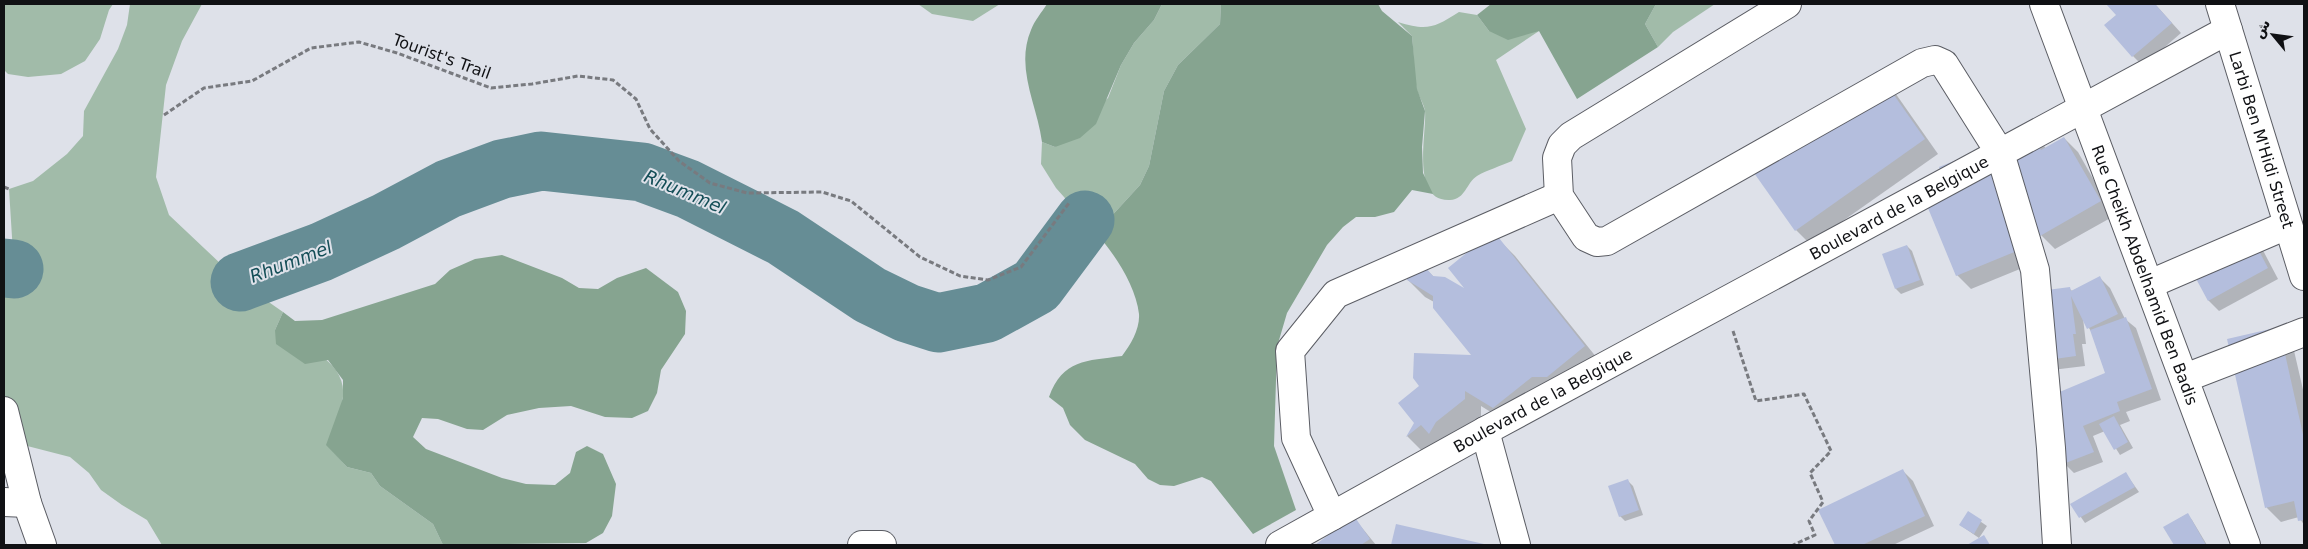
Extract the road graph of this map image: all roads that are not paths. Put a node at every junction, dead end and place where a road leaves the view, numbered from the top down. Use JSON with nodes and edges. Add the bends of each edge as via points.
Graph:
{"nodes":[{"id":1,"x":1787,"y":4,"type":"edge"},
{"id":2,"x":2044,"y":4,"type":"edge"},
{"id":3,"x":2218,"y":13,"type":"edge"},
{"id":4,"x":2083,"y":108,"type":"junction"},
{"id":5,"x":2000,"y":152,"type":"junction"},
{"id":6,"x":1559,"y":196,"type":"junction"},
{"id":7,"x":2287,"y":225,"type":"junction"},
{"id":8,"x":2304,"y":276,"type":"edge"},
{"id":9,"x":2150,"y":284,"type":"junction"},
{"id":10,"x":2304,"y":332,"type":"edge"},
{"id":11,"x":2185,"y":378,"type":"junction"},
{"id":12,"x":4,"y":411,"type":"edge"},
{"id":13,"x":1485,"y":431,"type":"junction"},
{"id":14,"x":16,"y":502,"type":"edge"},
{"id":15,"x":1326,"y":520,"type":"junction"},
{"id":16,"x":42,"y":545,"type":"edge"},
{"id":17,"x":862,"y":545,"type":"edge"},
{"id":18,"x":882,"y":545,"type":"edge"},
{"id":19,"x":1280,"y":545,"type":"edge"},
{"id":20,"x":1516,"y":545,"type":"edge"},
{"id":21,"x":2057,"y":545,"type":"edge"},
{"id":22,"x":2246,"y":545,"type":"edge"}],
"edges":[{"from":1,"to":6,"type":"main road","via":[[1571,136],[1562,145],[1557,158]]},
{"from":2,"to":4,"type":"main road","name":"Rue Cheikh Abdelhamid Ben Badis"},
{"from":3,"to":4,"type":"main road"},
{"from":3,"to":7,"type":"main road","name":"Larbi Ben M'Hidi Street"},
{"from":4,"to":5,"type":"main road"},
{"from":4,"to":9,"type":"main road","name":"Rue Cheikh Abdelhamid Ben Badis"},
{"from":5,"to":6,"type":"main road","name":"Boulevard de la Belgique","via":[[1944,64],[1936,60],[1922,62],[1607,241],[1597,242],[1586,237]]},
{"from":5,"to":13,"type":"main road","name":"Boulevard de la Belgique"},
{"from":5,"to":21,"type":"main road","via":[[2035,270]]},
{"from":6,"to":15,"type":"main road","via":[[1336,294],[1290,351],[1296,438]]},
{"from":7,"to":8,"type":"main road","name":"Larbi Ben M'Hidi Street"},
{"from":7,"to":9,"type":"main road"},
{"from":9,"to":11,"type":"main road","name":"Rue Cheikh Abdelhamid Ben Badis"},
{"from":10,"to":11,"type":"main road"},
{"from":11,"to":22,"type":"main road","name":"Rue Cheikh Abdelhamid Ben Badis"},
{"from":12,"to":14,"type":"main road","via":[[19,468]]},
{"from":13,"to":15,"type":"main road","name":"Boulevard de la Belgique"},
{"from":13,"to":20,"type":"main road"},
{"from":14,"to":16,"type":"main road"},
{"from":15,"to":19,"type":"main road","name":"Boulevard de la Belgique"},
{"from":17,"to":18,"type":"main road"}]}
